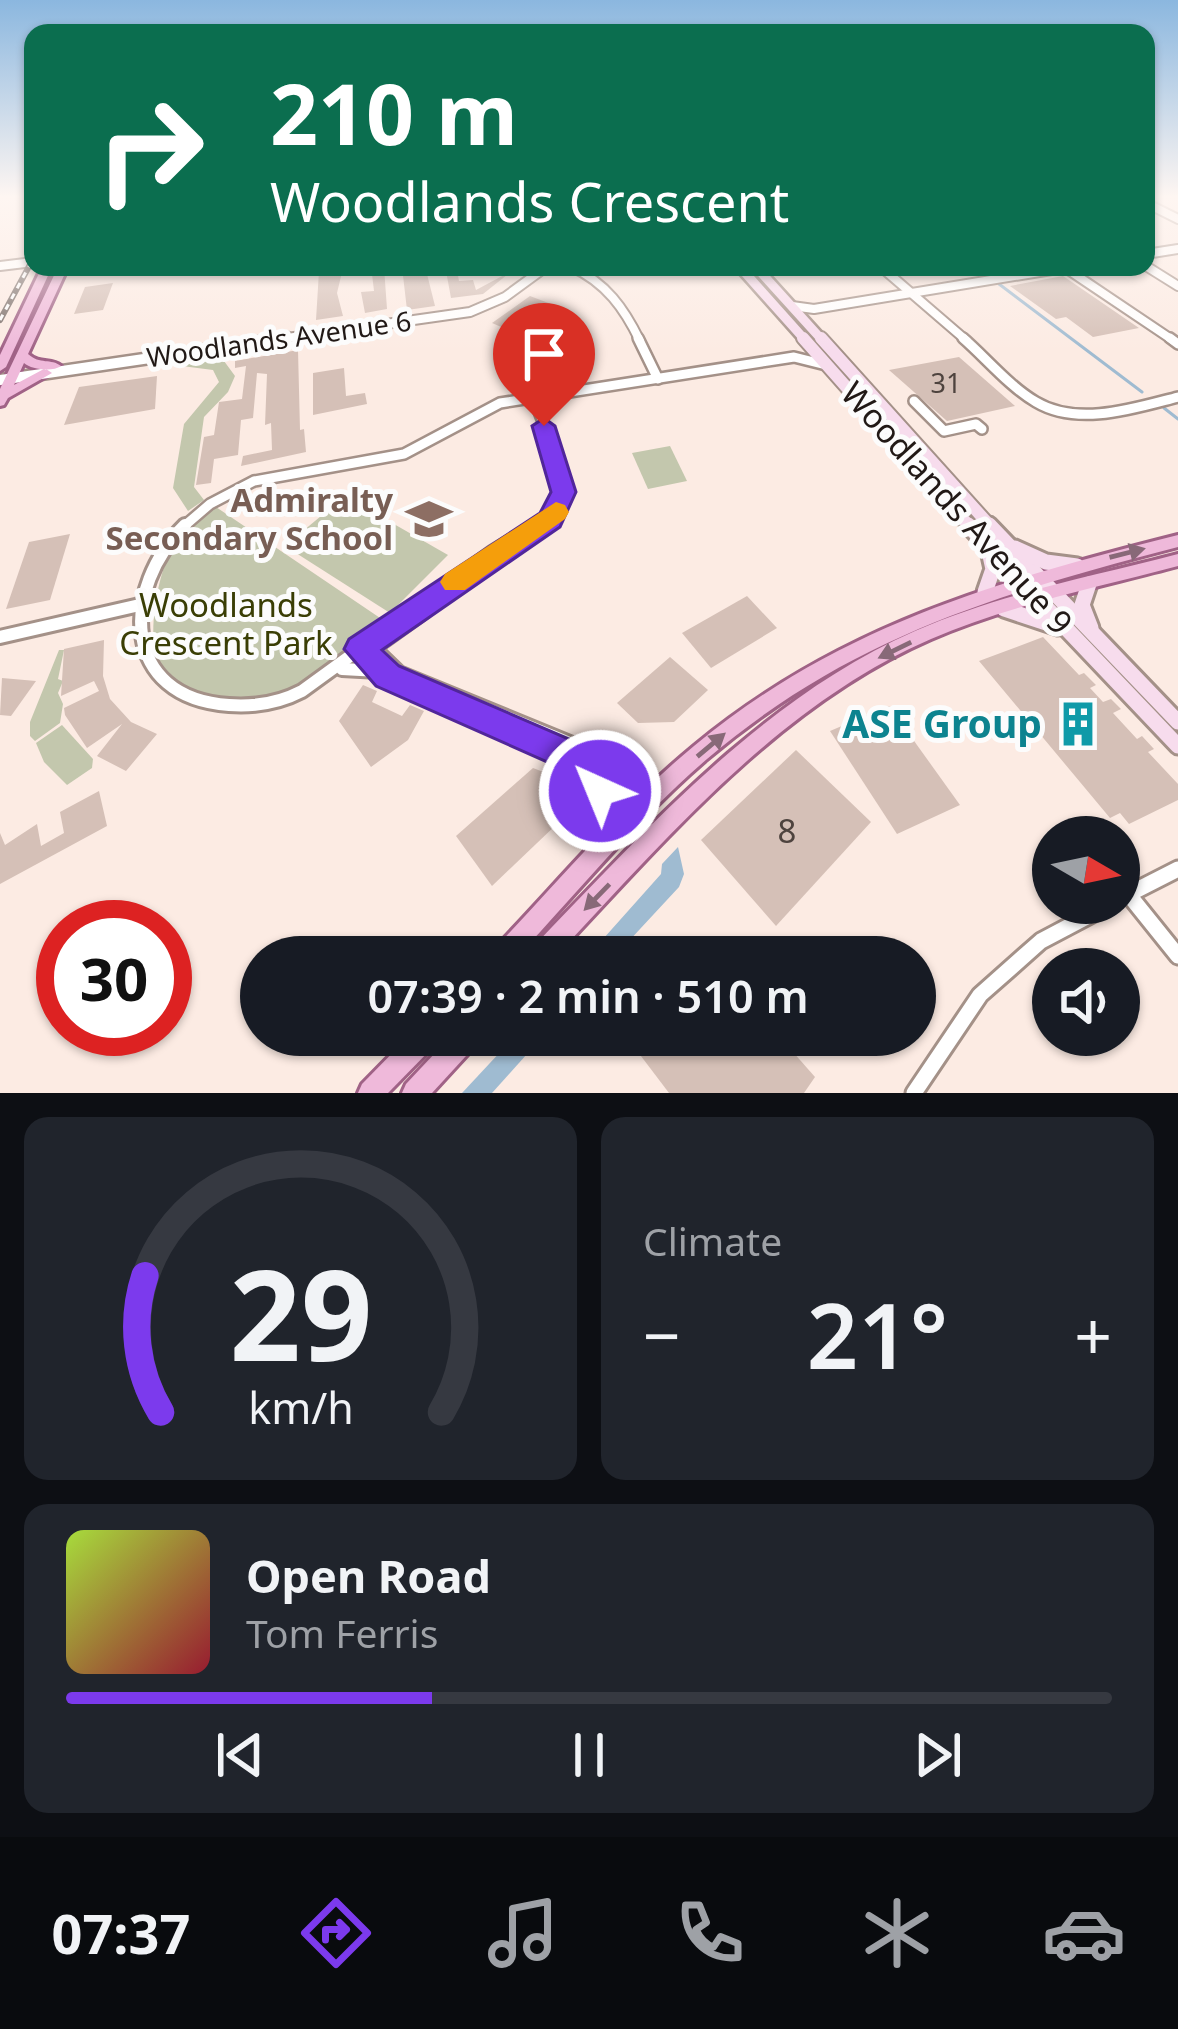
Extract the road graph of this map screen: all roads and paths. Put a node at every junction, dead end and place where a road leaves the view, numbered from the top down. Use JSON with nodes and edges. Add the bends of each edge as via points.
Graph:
{"nodes":[{"id":1,"x":43,"y":276,"type":"edge"},
{"id":2,"x":59,"y":276,"type":"edge"},
{"id":3,"x":523,"y":276,"type":"edge"},
{"id":4,"x":534,"y":276,"type":"edge"},
{"id":5,"x":595,"y":276,"type":"edge"},
{"id":6,"x":748,"y":276,"type":"edge"},
{"id":7,"x":764,"y":276,"type":"edge"},
{"id":8,"x":893,"y":276,"type":"edge"},
{"id":9,"x":897,"y":276,"type":"edge"},
{"id":10,"x":1017,"y":276,"type":"edge"},
{"id":11,"x":1080,"y":276,"type":"edge"},
{"id":12,"x":897,"y":280,"type":"junction"},
{"id":13,"x":917,"y":292,"type":"junction"},
{"id":14,"x":890,"y":295,"type":"junction"},
{"id":15,"x":792,"y":306,"type":"junction"},
{"id":16,"x":806,"y":322,"type":"junction"},
{"id":17,"x":806,"y":341,"type":"junction"},
{"id":18,"x":1178,"y":344,"type":"edge"},
{"id":19,"x":21,"y":354,"type":"junction"},
{"id":20,"x":794,"y":357,"type":"junction"},
{"id":21,"x":830,"y":366,"type":"junction"},
{"id":22,"x":50,"y":369,"type":"junction"},
{"id":23,"x":4,"y":370,"type":"edge"},
{"id":24,"x":658,"y":379,"type":"junction"},
{"id":25,"x":1178,"y":395,"type":"edge"},
{"id":26,"x":534,"y":399,"type":"junction"},
{"id":27,"x":0,"y":401,"type":"edge"},
{"id":28,"x":914,"y":401,"type":"dead end"},
{"id":29,"x":982,"y":429,"type":"dead end"},
{"id":30,"x":550,"y":520,"type":"junction"},
{"id":31,"x":1178,"y":541,"type":"edge"},
{"id":32,"x":1005,"y":543,"type":"junction"},
{"id":33,"x":986,"y":544,"type":"junction"},
{"id":34,"x":1178,"y":560,"type":"edge"},
{"id":35,"x":1077,"y":566,"type":"junction"},
{"id":36,"x":1026,"y":579,"type":"junction"},
{"id":37,"x":1089,"y":584,"type":"junction"},
{"id":38,"x":985,"y":592,"type":"junction"},
{"id":39,"x":1044,"y":597,"type":"junction"},
{"id":40,"x":145,"y":604,"type":"junction"},
{"id":41,"x":1004,"y":609,"type":"junction"},
{"id":42,"x":1068,"y":633,"type":"junction"},
{"id":43,"x":393,"y":634,"type":"junction"},
{"id":44,"x":0,"y":637,"type":"edge"},
{"id":45,"x":1099,"y":641,"type":"junction"},
{"id":46,"x":366,"y":649,"type":"junction"},
{"id":47,"x":383,"y":668,"type":"junction"},
{"id":48,"x":337,"y":670,"type":"junction"},
{"id":49,"x":1178,"y":722,"type":"edge"},
{"id":50,"x":1178,"y":746,"type":"edge"},
{"id":51,"x":639,"y":808,"type":"junction"},
{"id":52,"x":595,"y":853,"type":"junction"},
{"id":53,"x":1178,"y":869,"type":"edge"},
{"id":54,"x":1140,"y":889,"type":"edge"},
{"id":55,"x":1140,"y":919,"type":"edge"},
{"id":56,"x":1072,"y":924,"type":"edge"},
{"id":57,"x":521,"y":936,"type":"edge"},
{"id":58,"x":559,"y":936,"type":"edge"},
{"id":59,"x":1178,"y":956,"type":"edge"},
{"id":60,"x":407,"y":1056,"type":"edge"},
{"id":61,"x":449,"y":1056,"type":"edge"},
{"id":62,"x":371,"y":1093,"type":"edge"},
{"id":63,"x":415,"y":1093,"type":"edge"},
{"id":64,"x":914,"y":1093,"type":"edge"}],
"edges":[{"from":1,"to":23,"type":"main road"},
{"from":2,"to":19,"type":"main road"},
{"from":3,"to":22,"type":"street","name":"Woodlands Avenue 6","via":[[471,307]]},
{"from":4,"to":22,"type":"street","name":"Woodlands Avenue 6","via":[[470,312]]},
{"from":5,"to":24,"type":"street","via":[[611,290]]},
{"from":6,"to":17,"type":"main road","name":"Woodlands Avenue 9"},
{"from":7,"to":15,"type":"main road","name":"Woodlands Avenue 9"},
{"from":8,"to":12,"type":"street"},
{"from":9,"to":13,"type":"street"},
{"from":10,"to":13,"type":"street"},
{"from":11,"to":18,"type":"street"},
{"from":12,"to":13,"type":"street"},
{"from":12,"to":14,"type":"street"},
{"from":13,"to":14,"type":"street"},
{"from":13,"to":16,"type":"street","via":[[818,311]]},
{"from":13,"to":25,"type":"street","via":[[1036,402],[1102,415]]},
{"from":14,"to":15,"type":"street"},
{"from":15,"to":16,"type":"main road","name":"Woodlands Avenue 9"},
{"from":16,"to":32,"type":"main road","name":"Woodlands Avenue 9"},
{"from":17,"to":20,"type":"street"},
{"from":17,"to":21,"type":"main road","name":"Woodlands Avenue 9"},
{"from":19,"to":22,"type":"main road"},
{"from":19,"to":23,"type":"main road"},
{"from":20,"to":21,"type":"street"},
{"from":20,"to":24,"type":"street"},
{"from":21,"to":33,"type":"main road","name":"Woodlands Avenue 9"},
{"from":22,"to":23,"type":"street","name":"Woodlands Avenue 6"},
{"from":22,"to":27,"type":"main road"},
{"from":23,"to":27,"type":"main road"},
{"from":24,"to":26,"type":"street"},
{"from":26,"to":30,"type":"street","via":[[563,484]]},
{"from":26,"to":40,"type":"street","via":[[479,411],[433,443],[394,457],[232,491],[172,538]]},
{"from":28,"to":29,"type":"street","via":[[944,431]]},
{"from":30,"to":43,"type":"street"},
{"from":30,"to":46,"type":"street"},
{"from":35,"to":31,"type":"main road","one_way":true},
{"from":32,"to":35,"type":"main road"},
{"from":32,"to":36,"type":"main road","name":"Woodlands Avenue 9"},
{"from":33,"to":36,"type":"main road","name":"Woodlands Avenue 9"},
{"from":33,"to":38,"type":"main road","via":[[993,569]]},
{"from":34,"to":37,"type":"main road"},
{"from":35,"to":36,"type":"main road"},
{"from":36,"to":38,"type":"main road"},
{"from":36,"to":39,"type":"main road","name":"Woodlands Avenue 9"},
{"from":37,"to":39,"type":"main road"},
{"from":37,"to":45,"type":"main road","via":[[1081,605]]},
{"from":51,"to":38,"type":"main road","one_way":true,"via":[[787,685],[865,640]]},
{"from":39,"to":41,"type":"main road"},
{"from":39,"to":42,"type":"main road","name":"Woodlands Avenue 9"},
{"from":39,"to":45,"type":"main road","name":"Woodlands Avenue 9"},
{"from":40,"to":44,"type":"street"},
{"from":40,"to":48,"type":"street","via":[[150,673],[190,701],[278,702]]},
{"from":41,"to":42,"type":"main road"},
{"from":41,"to":58,"type":"main road","one_way":true,"via":[[893,650],[802,704],[705,783]]},
{"from":42,"to":50,"type":"main road","name":"Woodlands Avenue 9"},
{"from":43,"to":46,"type":"street"},
{"from":43,"to":47,"type":"street"},
{"from":45,"to":49,"type":"main road","name":"Woodlands Avenue 9"},
{"from":46,"to":47,"type":"street"},
{"from":46,"to":48,"type":"street"},
{"from":47,"to":48,"type":"street"},
{"from":47,"to":51,"type":"street","via":[[582,748]]},
{"from":47,"to":52,"type":"street","via":[[587,764],[602,796]]},
{"from":51,"to":52,"type":"main road"},
{"from":52,"to":57,"type":"main road"},
{"from":53,"to":54,"type":"street"},
{"from":55,"to":59,"type":"street"},
{"from":56,"to":64,"type":"street","via":[[1040,941],[980,995]]},
{"from":60,"to":62,"type":"main road"},
{"from":61,"to":63,"type":"main road"}]}
